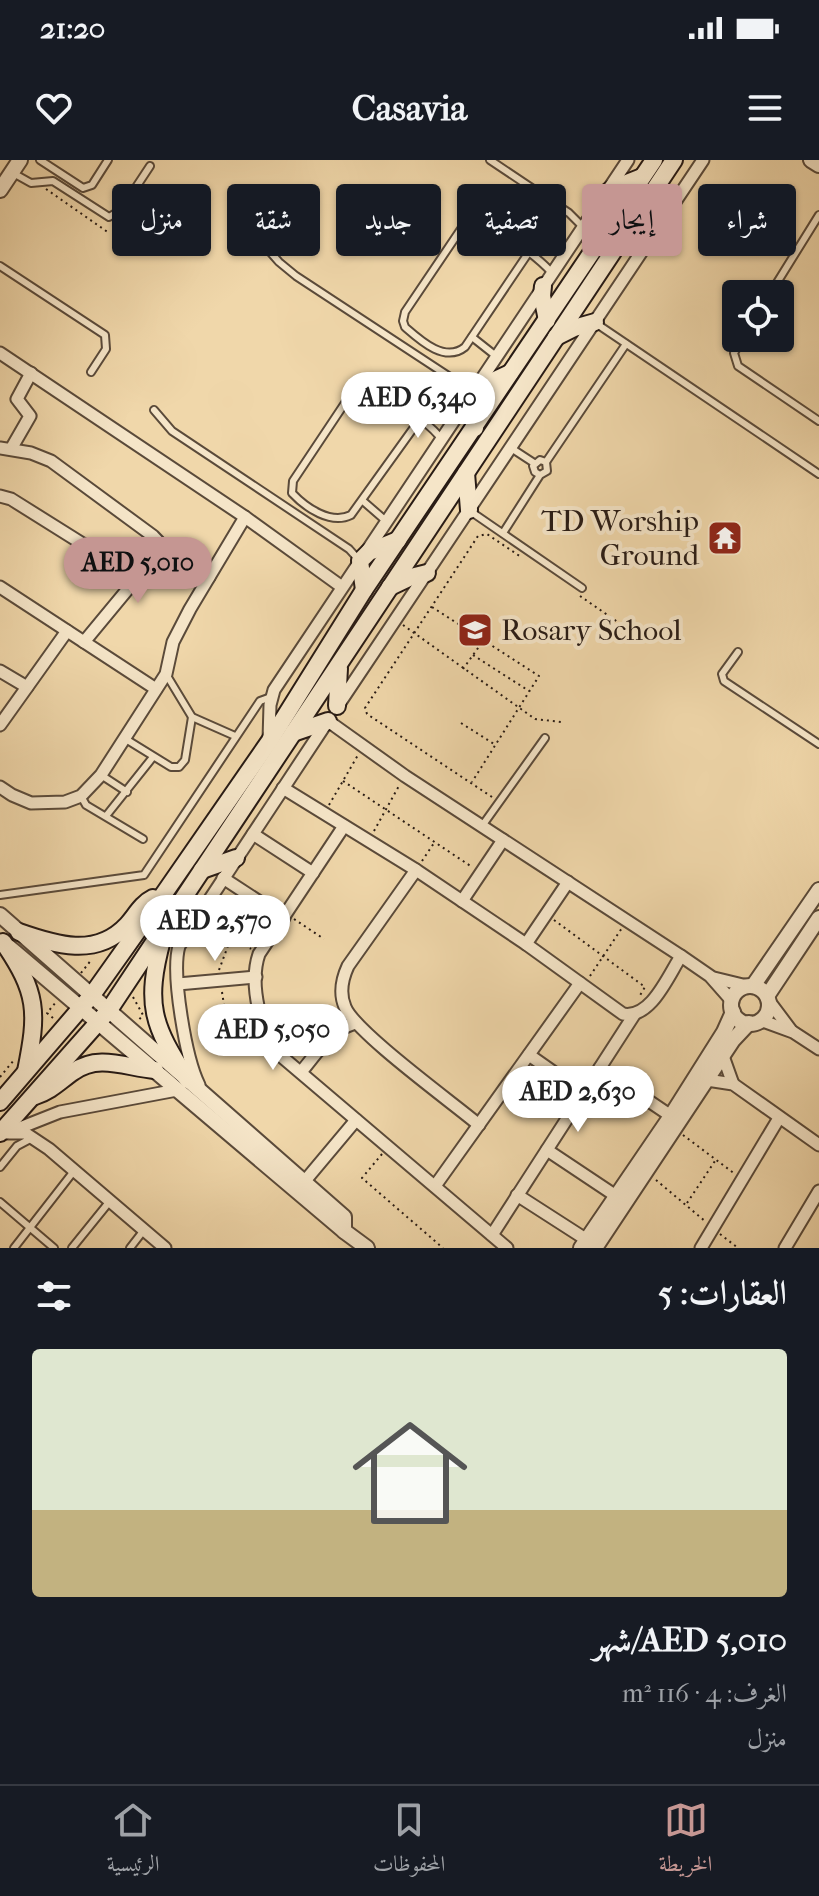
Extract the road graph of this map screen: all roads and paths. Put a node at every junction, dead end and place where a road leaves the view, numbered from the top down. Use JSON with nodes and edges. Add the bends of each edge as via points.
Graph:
{"nodes":[{"id":1,"x":108,"y":160,"type":"edge"},
{"id":2,"x":490,"y":160,"type":"edge"},
{"id":3,"x":628,"y":160,"type":"edge"},
{"id":4,"x":654,"y":160,"type":"edge"},
{"id":5,"x":674,"y":160,"type":"edge"},
{"id":6,"x":703,"y":160,"type":"edge"},
{"id":7,"x":811,"y":160,"type":"edge"},
{"id":8,"x":43,"y":161,"type":"edge"},
{"id":9,"x":819,"y":165,"type":"edge"},
{"id":10,"x":16,"y":166,"type":"edge"},
{"id":11,"x":150,"y":166,"type":"dead end"},
{"id":12,"x":643,"y":177,"type":"junction"},
{"id":13,"x":44,"y":181,"type":"junction"},
{"id":14,"x":612,"y":184,"type":"edge"},
{"id":15,"x":625,"y":184,"type":"edge"},
{"id":16,"x":0,"y":190,"type":"edge"},
{"id":17,"x":819,"y":215,"type":"edge"},
{"id":18,"x":582,"y":226,"type":"edge"},
{"id":19,"x":582,"y":228,"type":"edge"},
{"id":20,"x":109,"y":233,"type":"dead end"},
{"id":21,"x":457,"y":235,"type":"edge"},
{"id":22,"x":275,"y":256,"type":"edge"},
{"id":23,"x":526,"y":256,"type":"edge"},
{"id":24,"x":532,"y":256,"type":"edge"},
{"id":25,"x":0,"y":266,"type":"edge"},
{"id":26,"x":547,"y":279,"type":"junction"},
{"id":27,"x":779,"y":280,"type":"edge"},
{"id":28,"x":547,"y":320,"type":"junction"},
{"id":29,"x":595,"y":322,"type":"junction"},
{"id":30,"x":472,"y":337,"type":"junction"},
{"id":31,"x":555,"y":338,"type":"junction"},
{"id":32,"x":626,"y":344,"type":"junction"},
{"id":33,"x":735,"y":352,"type":"edge"},
{"id":34,"x":0,"y":353,"type":"edge"},
{"id":35,"x":496,"y":356,"type":"junction"},
{"id":36,"x":91,"y":372,"type":"dead end"},
{"id":37,"x":31,"y":373,"type":"junction"},
{"id":38,"x":512,"y":373,"type":"junction"},
{"id":39,"x":469,"y":395,"type":"junction"},
{"id":40,"x":154,"y":410,"type":"dead end"},
{"id":41,"x":420,"y":419,"type":"junction"},
{"id":42,"x":819,"y":421,"type":"edge"},
{"id":43,"x":475,"y":428,"type":"junction"},
{"id":44,"x":441,"y":438,"type":"junction"},
{"id":45,"x":511,"y":448,"type":"junction"},
{"id":46,"x":6,"y":449,"type":"edge"},
{"id":47,"x":546,"y":462,"type":"junction"},
{"id":48,"x":534,"y":463,"type":"junction"},
{"id":49,"x":466,"y":473,"type":"junction"},
{"id":50,"x":819,"y":474,"type":"edge"},
{"id":51,"x":540,"y":475,"type":"junction"},
{"id":52,"x":0,"y":496,"type":"edge"},
{"id":53,"x":363,"y":501,"type":"junction"},
{"id":54,"x":469,"y":510,"type":"junction"},
{"id":55,"x":245,"y":517,"type":"junction"},
{"id":56,"x":386,"y":521,"type":"junction"},
{"id":57,"x":503,"y":533,"type":"junction"},
{"id":58,"x":399,"y":540,"type":"junction"},
{"id":59,"x":161,"y":544,"type":"junction"},
{"id":60,"x":360,"y":561,"type":"junction"},
{"id":61,"x":530,"y":562,"type":"dead end"},
{"id":62,"x":427,"y":573,"type":"junction"},
{"id":63,"x":209,"y":577,"type":"junction"},
{"id":64,"x":137,"y":578,"type":"junction"},
{"id":65,"x":0,"y":587,"type":"edge"},
{"id":66,"x":342,"y":587,"type":"junction"},
{"id":67,"x":389,"y":588,"type":"junction"},
{"id":68,"x":582,"y":588,"type":"dead end"},
{"id":69,"x":569,"y":589,"type":"dead end"},
{"id":70,"x":364,"y":590,"type":"junction"},
{"id":71,"x":432,"y":606,"type":"junction"},
{"id":72,"x":395,"y":620,"type":"junction"},
{"id":73,"x":622,"y":625,"type":"dead end"},
{"id":74,"x":67,"y":631,"type":"junction"},
{"id":75,"x":414,"y":633,"type":"junction"},
{"id":76,"x":484,"y":640,"type":"junction"},
{"id":77,"x":84,"y":642,"type":"junction"},
{"id":78,"x":738,"y":652,"type":"dead end"},
{"id":79,"x":473,"y":655,"type":"junction"},
{"id":80,"x":340,"y":661,"type":"junction"},
{"id":81,"x":463,"y":669,"type":"junction"},
{"id":82,"x":0,"y":671,"type":"edge"},
{"id":83,"x":166,"y":674,"type":"junction"},
{"id":84,"x":27,"y":687,"type":"junction"},
{"id":85,"x":156,"y":689,"type":"junction"},
{"id":86,"x":530,"y":692,"type":"junction"},
{"id":87,"x":271,"y":697,"type":"junction"},
{"id":88,"x":337,"y":706,"type":"junction"},
{"id":89,"x":519,"y":709,"type":"junction"},
{"id":90,"x":192,"y":717,"type":"junction"},
{"id":91,"x":328,"y":721,"type":"junction"},
{"id":92,"x":561,"y":722,"type":"dead end"},
{"id":93,"x":461,"y":723,"type":"dead end"},
{"id":94,"x":0,"y":725,"type":"edge"},
{"id":95,"x":293,"y":733,"type":"junction"},
{"id":96,"x":235,"y":736,"type":"junction"},
{"id":97,"x":124,"y":738,"type":"junction"},
{"id":98,"x":545,"y":738,"type":"dead end"},
{"id":99,"x":269,"y":742,"type":"junction"},
{"id":100,"x":819,"y":744,"type":"edge"},
{"id":101,"x":363,"y":745,"type":"junction"},
{"id":102,"x":496,"y":745,"type":"junction"},
{"id":103,"x":153,"y":757,"type":"junction"},
{"id":104,"x":101,"y":775,"type":"junction"},
{"id":105,"x":405,"y":776,"type":"junction"},
{"id":106,"x":343,"y":781,"type":"junction"},
{"id":107,"x":471,"y":783,"type":"junction"},
{"id":108,"x":0,"y":787,"type":"edge"},
{"id":109,"x":283,"y":788,"type":"junction"},
{"id":110,"x":127,"y":792,"type":"junction"},
{"id":111,"x":81,"y":796,"type":"junction"},
{"id":112,"x":499,"y":802,"type":"junction"},
{"id":113,"x":386,"y":809,"type":"junction"},
{"id":114,"x":324,"y":813,"type":"junction"},
{"id":115,"x":106,"y":816,"type":"junction"},
{"id":116,"x":344,"y":826,"type":"junction"},
{"id":117,"x":482,"y":826,"type":"junction"},
{"id":118,"x":253,"y":834,"type":"junction"},
{"id":119,"x":143,"y":839,"type":"dead end"},
{"id":120,"x":368,"y":840,"type":"junction"},
{"id":121,"x":503,"y":840,"type":"junction"},
{"id":122,"x":435,"y":842,"type":"junction"},
{"id":123,"x":236,"y":858,"type":"junction"},
{"id":124,"x":416,"y":870,"type":"junction"},
{"id":125,"x":201,"y":871,"type":"junction"},
{"id":126,"x":313,"y":873,"type":"junction"},
{"id":127,"x":481,"y":874,"type":"junction"},
{"id":128,"x":223,"y":878,"type":"junction"},
{"id":129,"x":568,"y":882,"type":"junction"},
{"id":130,"x":819,"y":890,"type":"edge"},
{"id":131,"x":0,"y":895,"type":"edge"},
{"id":132,"x":163,"y":895,"type":"junction"},
{"id":133,"x":462,"y":901,"type":"junction"},
{"id":134,"x":200,"y":912,"type":"junction"},
{"id":135,"x":546,"y":914,"type":"junction"},
{"id":136,"x":0,"y":915,"type":"edge"},
{"id":137,"x":285,"y":915,"type":"junction"},
{"id":138,"x":819,"y":918,"type":"edge"},
{"id":139,"x":627,"y":920,"type":"junction"},
{"id":140,"x":165,"y":926,"type":"junction"},
{"id":141,"x":19,"y":932,"type":"junction"},
{"id":142,"x":324,"y":939,"type":"dead end"},
{"id":143,"x":2,"y":940,"type":"edge"},
{"id":144,"x":526,"y":944,"type":"junction"},
{"id":145,"x":259,"y":954,"type":"junction"},
{"id":146,"x":603,"y":956,"type":"junction"},
{"id":147,"x":681,"y":956,"type":"junction"},
{"id":148,"x":710,"y":976,"type":"junction"},
{"id":149,"x":256,"y":977,"type":"junction"},
{"id":150,"x":178,"y":984,"type":"junction"},
{"id":151,"x":582,"y":984,"type":"junction"},
{"id":152,"x":750,"y":986,"type":"junction"},
{"id":153,"x":768,"y":998,"type":"junction"},
{"id":154,"x":86,"y":1001,"type":"junction"},
{"id":155,"x":732,"y":1007,"type":"junction"},
{"id":156,"x":632,"y":1015,"type":"junction"},
{"id":157,"x":103,"y":1016,"type":"junction"},
{"id":158,"x":755,"y":1022,"type":"junction"},
{"id":159,"x":355,"y":1023,"type":"junction"},
{"id":160,"x":793,"y":1032,"type":"junction"},
{"id":161,"x":819,"y":1049,"type":"edge"},
{"id":162,"x":529,"y":1055,"type":"junction"},
{"id":163,"x":723,"y":1056,"type":"junction"},
{"id":164,"x":600,"y":1068,"type":"junction"},
{"id":165,"x":155,"y":1070,"type":"junction"},
{"id":166,"x":26,"y":1072,"type":"junction"},
{"id":167,"x":301,"y":1072,"type":"junction"},
{"id":168,"x":707,"y":1080,"type":"junction"},
{"id":169,"x":733,"y":1084,"type":"junction"},
{"id":170,"x":183,"y":1085,"type":"junction"},
{"id":171,"x":203,"y":1093,"type":"junction"},
{"id":172,"x":583,"y":1093,"type":"junction"},
{"id":173,"x":29,"y":1098,"type":"junction"},
{"id":174,"x":0,"y":1102,"type":"edge"},
{"id":175,"x":47,"y":1117,"type":"junction"},
{"id":176,"x":779,"y":1118,"type":"junction"},
{"id":177,"x":356,"y":1120,"type":"junction"},
{"id":178,"x":673,"y":1122,"type":"junction"},
{"id":179,"x":479,"y":1125,"type":"junction"},
{"id":180,"x":2,"y":1134,"type":"edge"},
{"id":181,"x":32,"y":1138,"type":"junction"},
{"id":182,"x":819,"y":1145,"type":"edge"},
{"id":183,"x":388,"y":1146,"type":"junction"},
{"id":184,"x":49,"y":1149,"type":"junction"},
{"id":185,"x":547,"y":1150,"type":"junction"},
{"id":186,"x":716,"y":1160,"type":"junction"},
{"id":187,"x":0,"y":1167,"type":"edge"},
{"id":188,"x":74,"y":1171,"type":"junction"},
{"id":189,"x":646,"y":1171,"type":"junction"},
{"id":190,"x":742,"y":1180,"type":"junction"},
{"id":191,"x":304,"y":1182,"type":"junction"},
{"id":192,"x":435,"y":1186,"type":"junction"},
{"id":193,"x":819,"y":1191,"type":"edge"},
{"id":194,"x":517,"y":1195,"type":"junction"},
{"id":195,"x":616,"y":1196,"type":"junction"},
{"id":196,"x":110,"y":1201,"type":"junction"},
{"id":197,"x":0,"y":1202,"type":"edge"},
{"id":198,"x":686,"y":1204,"type":"junction"},
{"id":199,"x":30,"y":1228,"type":"junction"},
{"id":200,"x":713,"y":1229,"type":"junction"},
{"id":201,"x":144,"y":1230,"type":"junction"},
{"id":202,"x":344,"y":1231,"type":"junction"},
{"id":203,"x":492,"y":1235,"type":"junction"},
{"id":204,"x":592,"y":1246,"type":"edge"},
{"id":205,"x":14,"y":1248,"type":"edge"},
{"id":206,"x":54,"y":1248,"type":"edge"},
{"id":207,"x":72,"y":1248,"type":"edge"},
{"id":208,"x":130,"y":1248,"type":"edge"},
{"id":209,"x":165,"y":1248,"type":"edge"},
{"id":210,"x":367,"y":1248,"type":"edge"},
{"id":211,"x":443,"y":1248,"type":"edge"},
{"id":212,"x":507,"y":1248,"type":"edge"},
{"id":213,"x":701,"y":1248,"type":"edge"},
{"id":214,"x":738,"y":1248,"type":"edge"},
{"id":215,"x":785,"y":1248,"type":"edge"}],
"edges":[{"from":1,"to":8,"type":"lane","via":[[92,185],[83,188]]},
{"from":2,"to":18,"type":"lane"},
{"from":3,"to":14,"type":"street"},
{"from":4,"to":12,"type":"main road"},
{"from":5,"to":31,"type":"main road"},
{"from":6,"to":29,"type":"street"},
{"from":7,"to":9,"type":"street"},
{"from":10,"to":13,"type":"lane","via":[[31,183]]},
{"from":10,"to":16,"type":"street"},
{"from":11,"to":13,"type":"lane","via":[[113,216],[53,181]]},
{"from":12,"to":15,"type":"main road"},
{"from":12,"to":28,"type":"main road"},
{"from":13,"to":20,"type":"path","via":[[46,190]]},
{"from":17,"to":27,"type":"lane"},
{"from":19,"to":26,"type":"street"},
{"from":21,"to":30,"type":"lane","via":[[403,321],[407,330],[442,353],[458,352]]},
{"from":22,"to":39,"type":"lane","via":[[296,276],[459,383]]},
{"from":23,"to":30,"type":"lane"},
{"from":24,"to":26,"type":"lane"},
{"from":25,"to":36,"type":"lane","via":[[105,335],[106,349]]},
{"from":26,"to":28,"type":"main road","via":[[542,296]]},
{"from":26,"to":35,"type":"street"},
{"from":28,"to":38,"type":"main road"},
{"from":29,"to":31,"type":"main road"},
{"from":29,"to":32,"type":"lane"},
{"from":29,"to":45,"type":"street"},
{"from":30,"to":35,"type":"lane"},
{"from":31,"to":49,"type":"main road"},
{"from":32,"to":47,"type":"lane"},
{"from":32,"to":50,"type":"lane"},
{"from":33,"to":42,"type":"lane","via":[[738,366]]},
{"from":34,"to":37,"type":"street"},
{"from":35,"to":39,"type":"street"},
{"from":37,"to":46,"type":"street","via":[[17,399],[30,416]]},
{"from":37,"to":55,"type":"street"},
{"from":38,"to":39,"type":"main road"},
{"from":38,"to":43,"type":"main road"},
{"from":39,"to":43,"type":"main road"},
{"from":39,"to":44,"type":"street"},
{"from":40,"to":60,"type":"lane","via":[[172,431]]},
{"from":41,"to":44,"type":"lane"},
{"from":41,"to":53,"type":"lane"},
{"from":41,"to":53,"type":"lane","via":[[371,388],[356,388],[291,487],[296,498],[331,519],[351,515]]},
{"from":43,"to":58,"type":"main road"},
{"from":44,"to":56,"type":"street"},
{"from":45,"to":48,"type":"lane"},
{"from":45,"to":54,"type":"street"},
{"from":46,"to":59,"type":"street","via":[[51,461]]},
{"from":47,"to":48,"type":"lane"},
{"from":47,"to":51,"type":"lane","via":[[547,471]]},
{"from":48,"to":51,"type":"lane"},
{"from":49,"to":54,"type":"main road"},
{"from":49,"to":67,"type":"main road"},
{"from":51,"to":57,"type":"lane"},
{"from":52,"to":64,"type":"street"},
{"from":53,"to":56,"type":"lane"},
{"from":54,"to":57,"type":"lane"},
{"from":54,"to":62,"type":"street"},
{"from":55,"to":63,"type":"street"},
{"from":55,"to":66,"type":"street"},
{"from":56,"to":60,"type":"street"},
{"from":57,"to":68,"type":"lane"},
{"from":58,"to":60,"type":"main road"},
{"from":58,"to":70,"type":"main road"},
{"from":59,"to":63,"type":"street","via":[[176,560]]},
{"from":59,"to":64,"type":"street"},
{"from":60,"to":66,"type":"street"},
{"from":60,"to":70,"type":"main road"},
{"from":61,"to":71,"type":"path","via":[[481,535]]},
{"from":62,"to":67,"type":"main road"},
{"from":62,"to":72,"type":"street"},
{"from":63,"to":83,"type":"street","via":[[173,642]]},
{"from":64,"to":77,"type":"street"},
{"from":65,"to":74,"type":"street"},
{"from":66,"to":87,"type":"street"},
{"from":67,"to":80,"type":"main road"},
{"from":69,"to":73,"type":"path"},
{"from":70,"to":99,"type":"main road"},
{"from":71,"to":75,"type":"path"},
{"from":71,"to":76,"type":"path"},
{"from":72,"to":75,"type":"path"},
{"from":72,"to":88,"type":"street"},
{"from":74,"to":77,"type":"street"},
{"from":74,"to":84,"type":"street"},
{"from":75,"to":81,"type":"path"},
{"from":75,"to":107,"type":"path","via":[[365,712]]},
{"from":76,"to":79,"type":"path"},
{"from":76,"to":86,"type":"path","via":[[539,676]]},
{"from":77,"to":85,"type":"street"},
{"from":78,"to":100,"type":"lane","via":[[723,679]]},
{"from":79,"to":81,"type":"path"},
{"from":79,"to":86,"type":"path"},
{"from":80,"to":88,"type":"main road"},
{"from":80,"to":95,"type":"main road"},
{"from":81,"to":89,"type":"path"},
{"from":82,"to":84,"type":"street"},
{"from":83,"to":85,"type":"street"},
{"from":83,"to":90,"type":"lane"},
{"from":84,"to":94,"type":"street"},
{"from":85,"to":97,"type":"street"},
{"from":86,"to":89,"type":"path"},
{"from":87,"to":96,"type":"lane","via":[[260,701]]},
{"from":87,"to":99,"type":"street"},
{"from":88,"to":91,"type":"street"},
{"from":89,"to":92,"type":"path","via":[[535,719]]},
{"from":89,"to":102,"type":"path"},
{"from":90,"to":96,"type":"lane"},
{"from":90,"to":103,"type":"lane","via":[[185,760],[179,767]]},
{"from":91,"to":95,"type":"main road"},
{"from":91,"to":101,"type":"street"},
{"from":91,"to":109,"type":"street"},
{"from":93,"to":102,"type":"path"},
{"from":95,"to":125,"type":"main road"},
{"from":96,"to":131,"type":"lane","via":[[144,875]]},
{"from":97,"to":103,"type":"lane"},
{"from":97,"to":104,"type":"street"},
{"from":98,"to":112,"type":"lane"},
{"from":99,"to":132,"type":"main road"},
{"from":101,"to":105,"type":"street"},
{"from":101,"to":106,"type":"path"},
{"from":102,"to":107,"type":"path"},
{"from":103,"to":110,"type":"lane"},
{"from":104,"to":110,"type":"lane"},
{"from":104,"to":111,"type":"street"},
{"from":105,"to":113,"type":"path"},
{"from":105,"to":117,"type":"street"},
{"from":106,"to":113,"type":"path"},
{"from":106,"to":114,"type":"path"},
{"from":107,"to":112,"type":"path"},
{"from":108,"to":111,"type":"street","via":[[41,804]]},
{"from":109,"to":114,"type":"street"},
{"from":109,"to":118,"type":"street"},
{"from":110,"to":115,"type":"lane"},
{"from":111,"to":115,"type":"lane"},
{"from":112,"to":117,"type":"lane"},
{"from":113,"to":120,"type":"path"},
{"from":113,"to":122,"type":"path"},
{"from":114,"to":116,"type":"street"},
{"from":115,"to":119,"type":"lane"},
{"from":116,"to":120,"type":"street"},
{"from":116,"to":126,"type":"street"},
{"from":117,"to":121,"type":"street"},
{"from":118,"to":123,"type":"street"},
{"from":118,"to":126,"type":"street"},
{"from":120,"to":124,"type":"street"},
{"from":121,"to":127,"type":"street"},
{"from":121,"to":129,"type":"street"},
{"from":122,"to":124,"type":"path"},
{"from":122,"to":127,"type":"path"},
{"from":123,"to":125,"type":"main road"},
{"from":123,"to":128,"type":"street"},
{"from":124,"to":133,"type":"street"},
{"from":124,"to":159,"type":"street","via":[[344,974],[342,1000]]},
{"from":125,"to":140,"type":"main road"},
{"from":126,"to":137,"type":"street"},
{"from":127,"to":133,"type":"street"},
{"from":128,"to":134,"type":"street"},
{"from":128,"to":137,"type":"street"},
{"from":129,"to":135,"type":"street"},
{"from":129,"to":139,"type":"street"},
{"from":130,"to":152,"type":"street"},
{"from":132,"to":141,"type":"main road","via":[[146,901],[117,933],[89,946],[59,946]]},
{"from":132,"to":154,"type":"main road"},
{"from":133,"to":144,"type":"street"},
{"from":134,"to":145,"type":"path"},
{"from":134,"to":150,"type":"street","via":[[177,953]]},
{"from":135,"to":144,"type":"street"},
{"from":135,"to":146,"type":"path"},
{"from":136,"to":141,"type":"street"},
{"from":137,"to":142,"type":"path"},
{"from":137,"to":145,"type":"street"},
{"from":138,"to":153,"type":"street"},
{"from":139,"to":146,"type":"path"},
{"from":139,"to":147,"type":"street"},
{"from":140,"to":157,"type":"main road"},
{"from":140,"to":170,"type":"main road","via":[[154,972],[153,1008]]},
{"from":141,"to":154,"type":"street"},
{"from":143,"to":154,"type":"street"},
{"from":143,"to":166,"type":"main road","via":[[25,976],[32,1000],[34,1026]]},
{"from":144,"to":151,"type":"street"},
{"from":145,"to":149,"type":"street"},
{"from":146,"to":151,"type":"path"},
{"from":146,"to":156,"type":"path","via":[[645,987]]},
{"from":147,"to":148,"type":"street"},
{"from":147,"to":156,"type":"street","via":[[649,1005]]},
{"from":148,"to":152,"type":"street"},
{"from":148,"to":155,"type":"street"},
{"from":149,"to":150,"type":"street"},
{"from":149,"to":167,"type":"street","via":[[265,1033]]},
{"from":150,"to":171,"type":"street","via":[[190,1065]]},
{"from":151,"to":156,"type":"street","via":[[617,1011]]},
{"from":151,"to":162,"type":"street"},
{"from":152,"to":153,"type":"street"},
{"from":152,"to":155,"type":"street","via":[[737,991]]},
{"from":153,"to":158,"type":"street","via":[[769,1008]]},
{"from":153,"to":160,"type":"street"},
{"from":154,"to":157,"type":"street"},
{"from":154,"to":166,"type":"main road"},
{"from":155,"to":158,"type":"street","via":[[742,1022]]},
{"from":155,"to":178,"type":"street","via":[[724,1032]]},
{"from":156,"to":164,"type":"street"},
{"from":157,"to":165,"type":"street"},
{"from":157,"to":170,"type":"street"},
{"from":157,"to":173,"type":"main road"},
{"from":158,"to":160,"type":"street"},
{"from":158,"to":163,"type":"street","via":[[738,1033]]},
{"from":159,"to":167,"type":"street","via":[[329,1037]]},
{"from":159,"to":179,"type":"street"},
{"from":160,"to":161,"type":"street"},
{"from":162,"to":172,"type":"street"},
{"from":162,"to":179,"type":"street"},
{"from":163,"to":168,"type":"street"},
{"from":163,"to":169,"type":"street"},
{"from":164,"to":172,"type":"street"},
{"from":164,"to":178,"type":"street"},
{"from":165,"to":170,"type":"street"},
{"from":165,"to":173,"type":"main road","via":[[92,1063]]},
{"from":166,"to":174,"type":"main road"},
{"from":167,"to":177,"type":"street"},
{"from":168,"to":169,"type":"street"},
{"from":168,"to":178,"type":"street"},
{"from":169,"to":176,"type":"street"},
{"from":170,"to":171,"type":"street"},
{"from":170,"to":175,"type":"street"},
{"from":170,"to":202,"type":"street"},
{"from":171,"to":191,"type":"street"},
{"from":172,"to":185,"type":"street"},
{"from":173,"to":180,"type":"main road"},
{"from":175,"to":180,"type":"street"},
{"from":175,"to":184,"type":"street","via":[[44,1137]]},
{"from":176,"to":182,"type":"street"},
{"from":176,"to":190,"type":"street"},
{"from":177,"to":183,"type":"street"},
{"from":177,"to":191,"type":"street"},
{"from":178,"to":186,"type":"path"},
{"from":178,"to":189,"type":"street"},
{"from":178,"to":195,"type":"street"},
{"from":179,"to":192,"type":"street"},
{"from":180,"to":181,"type":"street","via":[[20,1132]]},
{"from":181,"to":184,"type":"street"},
{"from":181,"to":187,"type":"lane","via":[[17,1146]]},
{"from":183,"to":192,"type":"street"},
{"from":183,"to":211,"type":"path","via":[[362,1178]]},
{"from":184,"to":188,"type":"street"},
{"from":185,"to":194,"type":"street"},
{"from":185,"to":195,"type":"street"},
{"from":186,"to":190,"type":"path"},
{"from":186,"to":198,"type":"path"},
{"from":188,"to":196,"type":"street"},
{"from":188,"to":199,"type":"lane"},
{"from":189,"to":198,"type":"path"},
{"from":189,"to":204,"type":"street"},
{"from":190,"to":200,"type":"street"},
{"from":191,"to":202,"type":"street","via":[[344,1217]]},
{"from":192,"to":203,"type":"street"},
{"from":193,"to":215,"type":"street"},
{"from":194,"to":203,"type":"street"},
{"from":194,"to":204,"type":"street"},
{"from":195,"to":204,"type":"street"},
{"from":196,"to":201,"type":"street"},
{"from":196,"to":207,"type":"lane"},
{"from":197,"to":199,"type":"lane"},
{"from":198,"to":200,"type":"path"},
{"from":199,"to":205,"type":"lane"},
{"from":199,"to":206,"type":"lane"},
{"from":200,"to":213,"type":"street"},
{"from":200,"to":214,"type":"path"},
{"from":201,"to":208,"type":"lane"},
{"from":201,"to":209,"type":"street"},
{"from":202,"to":210,"type":"street"},
{"from":203,"to":212,"type":"street"}]}
